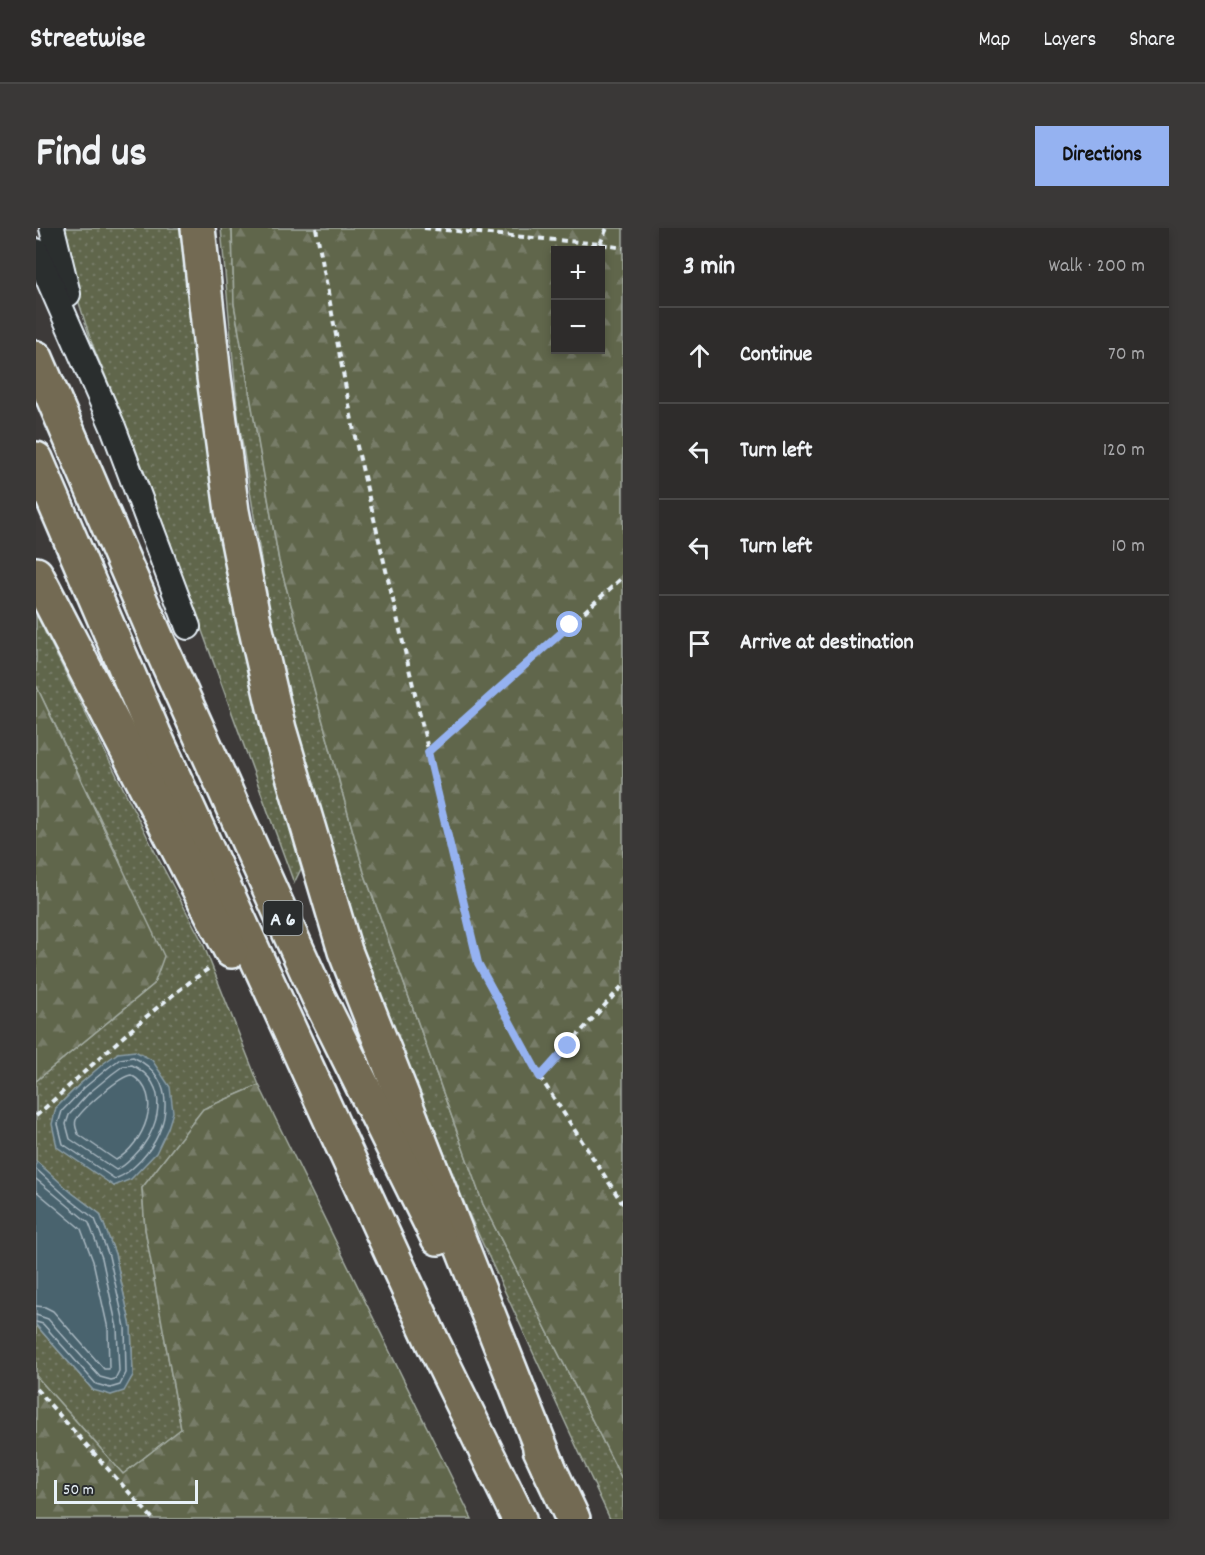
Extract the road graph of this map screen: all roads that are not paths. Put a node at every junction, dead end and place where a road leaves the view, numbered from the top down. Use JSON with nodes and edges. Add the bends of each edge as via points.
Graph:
{"nodes":[{"id":1,"x":52,"y":228,"type":"edge"},
{"id":2,"x":198,"y":228,"type":"edge"},
{"id":3,"x":36,"y":251,"type":"edge"},
{"id":4,"x":36,"y":358,"type":"edge"},
{"id":5,"x":91,"y":380,"type":"junction"},
{"id":6,"x":36,"y":459,"type":"edge"},
{"id":7,"x":36,"y":574,"type":"edge"},
{"id":8,"x":188,"y":627,"type":"dead end"},
{"id":9,"x":306,"y":1064,"type":"junction"},
{"id":10,"x":549,"y":1468,"type":"junction"},
{"id":11,"x":519,"y":1519,"type":"edge"},
{"id":12,"x":573,"y":1519,"type":"edge"}],
"edges":[{"from":1,"to":5,"type":"lane"},
{"from":2,"to":10,"type":"highway","via":[[232,511],[282,739],[345,951]]},
{"from":3,"to":5,"type":"lane"},
{"from":4,"to":10,"type":"highway","number":"A 6","via":[[318,996]]},
{"from":5,"to":8,"type":"lane"},
{"from":6,"to":9,"type":"highway","number":"A 6","via":[[154,734]]},
{"from":7,"to":9,"type":"highway","via":[[232,952]]},
{"from":9,"to":11,"type":"highway","number":"A 6","via":[[433,1343]]},
{"from":10,"to":12,"type":"highway","number":"A 6"}]}
